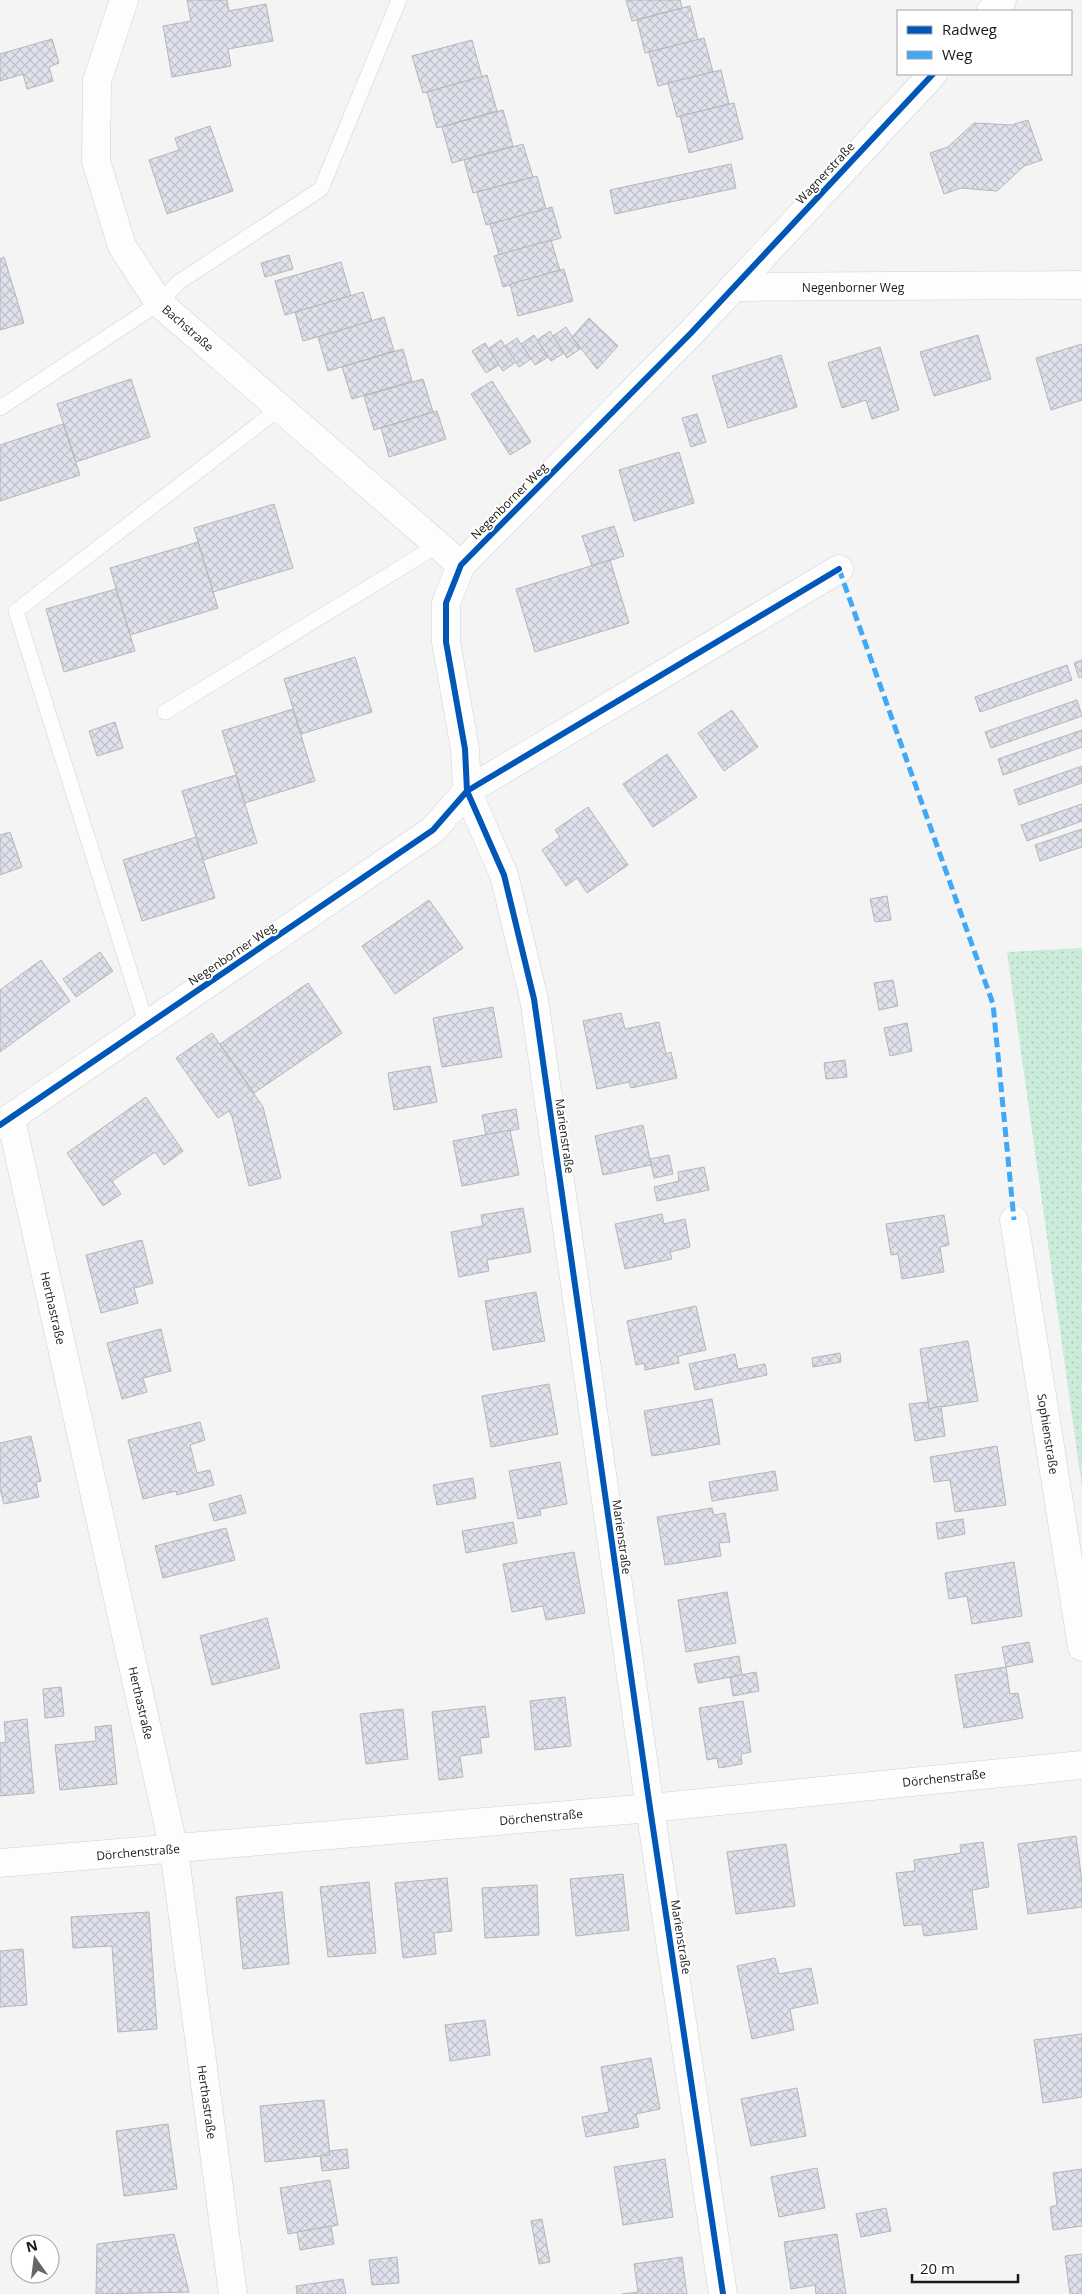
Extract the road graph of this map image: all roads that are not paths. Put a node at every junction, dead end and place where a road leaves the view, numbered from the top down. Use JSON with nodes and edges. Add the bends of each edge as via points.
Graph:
{"nodes":[{"id":1,"x":124,"y":0,"type":"edge"},
{"id":2,"x":399,"y":0,"type":"edge"},
{"id":3,"x":1002,"y":0,"type":"edge"},
{"id":4,"x":992,"y":10,"type":"edge"},
{"id":5,"x":932,"y":75,"type":"edge"},
{"id":6,"x":1082,"y":285,"type":"edge"},
{"id":7,"x":733,"y":287,"type":"junction"},
{"id":8,"x":159,"y":303,"type":"junction"},
{"id":9,"x":0,"y":408,"type":"edge"},
{"id":10,"x":280,"y":408,"type":"junction"},
{"id":11,"x":438,"y":546,"type":"junction"},
{"id":12,"x":461,"y":565,"type":"junction"},
{"id":13,"x":838,"y":569,"type":"dead end"},
{"id":14,"x":165,"y":712,"type":"dead end"},
{"id":15,"x":467,"y":791,"type":"junction"},
{"id":16,"x":147,"y":1026,"type":"junction"},
{"id":17,"x":6,"y":1122,"type":"edge"},
{"id":18,"x":1014,"y":1220,"type":"dead end"},
{"id":19,"x":1082,"y":1647,"type":"edge"},
{"id":20,"x":1082,"y":1765,"type":"edge"},
{"id":21,"x":650,"y":1808,"type":"junction"},
{"id":22,"x":174,"y":1850,"type":"junction"},
{"id":23,"x":0,"y":1863,"type":"edge"},
{"id":24,"x":233,"y":2294,"type":"edge"},
{"id":25,"x":723,"y":2294,"type":"edge"}],
"edges":[{"from":1,"to":8,"type":"street","name":"Bachstraße","via":[[97,82],[96,161],[122,246]]},
{"from":2,"to":8,"type":"lane","via":[[321,189],[179,282]]},
{"from":3,"to":4,"type":"street"},
{"from":5,"to":7,"type":"street","name":"Wagnerstraße"},
{"from":6,"to":7,"type":"street","name":"Negenborner Weg"},
{"from":7,"to":12,"type":"street","name":"Negenborner Weg"},
{"from":8,"to":9,"type":"lane"},
{"from":8,"to":10,"type":"street","name":"Bachstraße"},
{"from":10,"to":11,"type":"street","name":"Bachstraße"},
{"from":10,"to":16,"type":"lane","via":[[16,611]]},
{"from":11,"to":12,"type":"street","name":"Bachstraße"},
{"from":11,"to":14,"type":"lane"},
{"from":12,"to":15,"type":"street","name":"Negenborner Weg","via":[[446,603],[446,642],[465,750]]},
{"from":13,"to":15,"type":"street","name":"Negenborner Weg"},
{"from":15,"to":16,"type":"street","name":"Negenborner Weg","via":[[433,830]]},
{"from":15,"to":21,"type":"street","name":"Marienstraße","via":[[504,876],[534,999]]},
{"from":16,"to":17,"type":"street","name":"Negenborner Weg"},
{"from":17,"to":22,"type":"street","name":"Herthastraße"},
{"from":18,"to":19,"type":"street","name":"Sophienstraße"},
{"from":20,"to":21,"type":"street","name":"Dörchenstraße"},
{"from":21,"to":22,"type":"street","name":"Dörchenstraße"},
{"from":21,"to":25,"type":"street","name":"Marienstraße"},
{"from":22,"to":23,"type":"street","name":"Dörchenstraße"},
{"from":22,"to":24,"type":"street","name":"Herthastraße"}]}
